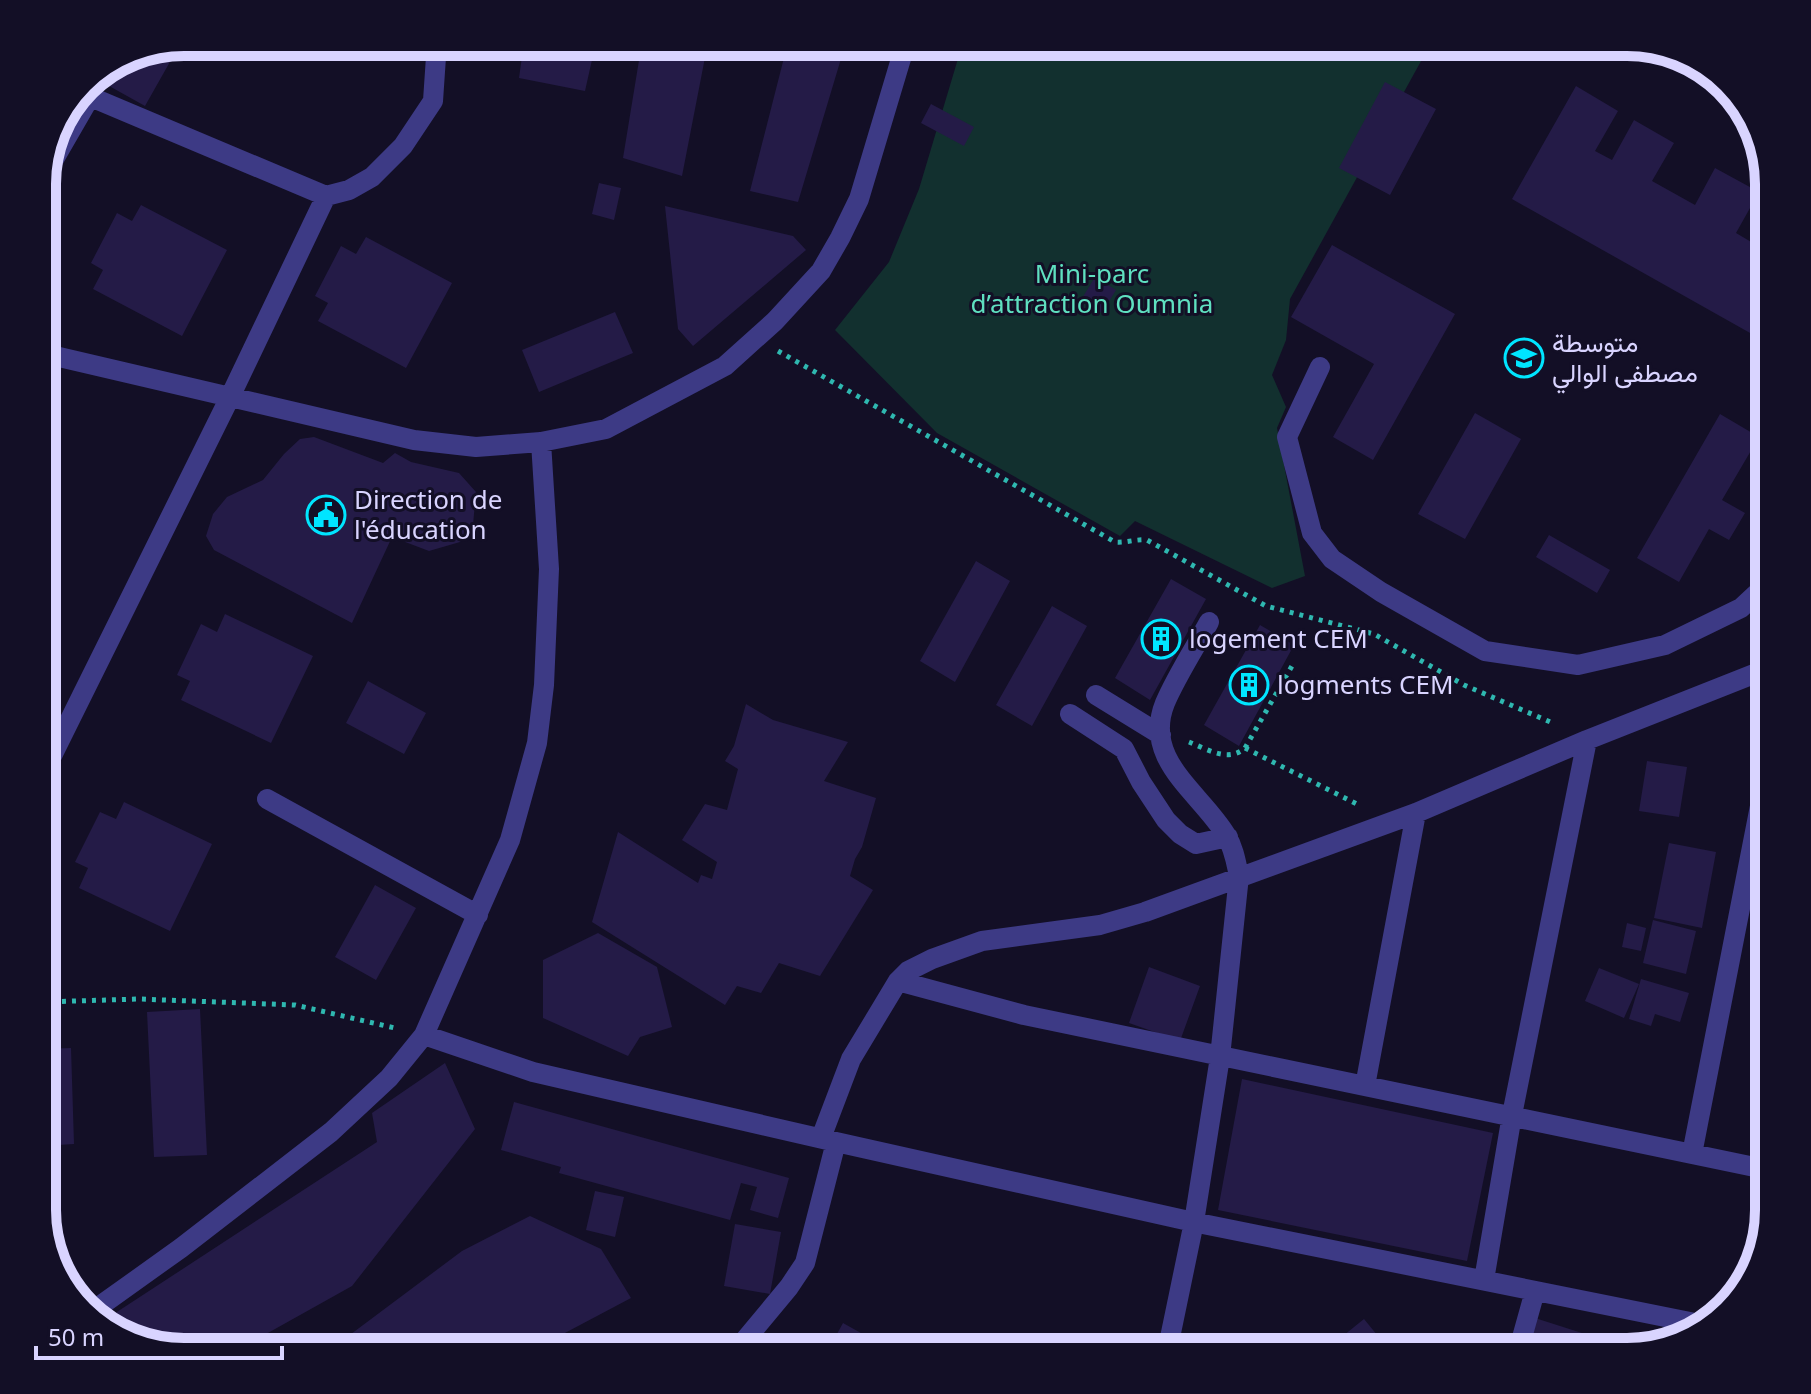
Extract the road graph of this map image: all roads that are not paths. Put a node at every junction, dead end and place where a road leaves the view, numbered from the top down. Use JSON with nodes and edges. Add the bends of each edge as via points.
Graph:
{"nodes":[{"id":1,"x":436,"y":56,"type":"edge"},
{"id":2,"x":902,"y":56,"type":"edge"},
{"id":3,"x":91,"y":97,"type":"edge"},
{"id":4,"x":326,"y":196,"type":"junction"},
{"id":5,"x":56,"y":356,"type":"edge"},
{"id":6,"x":1320,"y":367,"type":"dead end"},
{"id":7,"x":230,"y":397,"type":"junction"},
{"id":8,"x":541,"y":442,"type":"junction"},
{"id":9,"x":1755,"y":595,"type":"edge"},
{"id":10,"x":1209,"y":622,"type":"dead end"},
{"id":11,"x":1755,"y":674,"type":"edge"},
{"id":12,"x":1096,"y":695,"type":"dead end"},
{"id":13,"x":1070,"y":714,"type":"dead end"},
{"id":14,"x":1161,"y":735,"type":"junction"},
{"id":15,"x":1587,"y":740,"type":"junction"},
{"id":16,"x":56,"y":748,"type":"edge"},
{"id":17,"x":267,"y":799,"type":"dead end"},
{"id":18,"x":1416,"y":813,"type":"junction"},
{"id":19,"x":1755,"y":832,"type":"edge"},
{"id":20,"x":1228,"y":837,"type":"junction"},
{"id":21,"x":1239,"y":876,"type":"junction"},
{"id":22,"x":478,"y":915,"type":"junction"},
{"id":23,"x":898,"y":981,"type":"junction"},
{"id":24,"x":424,"y":1035,"type":"junction"},
{"id":25,"x":1220,"y":1057,"type":"junction"},
{"id":26,"x":1365,"y":1086,"type":"junction"},
{"id":27,"x":1512,"y":1115,"type":"junction"},
{"id":28,"x":828,"y":1140,"type":"junction"},
{"id":29,"x":1692,"y":1154,"type":"junction"},
{"id":30,"x":1755,"y":1167,"type":"edge"},
{"id":31,"x":1194,"y":1222,"type":"junction"},
{"id":32,"x":1484,"y":1280,"type":"junction"},
{"id":33,"x":1535,"y":1291,"type":"junction"},
{"id":34,"x":100,"y":1306,"type":"edge"},
{"id":35,"x":1687,"y":1323,"type":"edge"},
{"id":36,"x":747,"y":1338,"type":"edge"},
{"id":37,"x":1170,"y":1338,"type":"edge"},
{"id":38,"x":1522,"y":1338,"type":"edge"}],
"edges":[{"from":1,"to":4,"type":"street","via":[[433,101],[403,146],[372,177]]},
{"from":2,"to":8,"type":"street","via":[[859,199],[821,271],[725,366],[606,429]]},
{"from":3,"to":4,"type":"street"},
{"from":4,"to":7,"type":"street"},
{"from":5,"to":7,"type":"street"},
{"from":6,"to":9,"type":"street","via":[[1287,437],[1312,533],[1332,559],[1485,651],[1578,665],[1665,645],[1741,608]]},
{"from":7,"to":8,"type":"street","via":[[414,440],[476,447]]},
{"from":7,"to":16,"type":"street"},
{"from":8,"to":22,"type":"street","via":[[549,569],[537,743],[510,840]]},
{"from":10,"to":14,"type":"street","via":[[1165,704]]},
{"from":11,"to":15,"type":"street"},
{"from":12,"to":14,"type":"street"},
{"from":13,"to":20,"type":"street","via":[[1124,749],[1180,834],[1196,844]]},
{"from":14,"to":20,"type":"street","via":[[1170,768]]},
{"from":15,"to":18,"type":"street"},
{"from":15,"to":27,"type":"street"},
{"from":17,"to":22,"type":"street"},
{"from":18,"to":21,"type":"street"},
{"from":18,"to":26,"type":"street"},
{"from":19,"to":29,"type":"street"},
{"from":20,"to":21,"type":"street"},
{"from":21,"to":23,"type":"street","via":[[1100,925],[982,941],[919,965]]},
{"from":21,"to":25,"type":"street"},
{"from":22,"to":24,"type":"street"},
{"from":23,"to":25,"type":"street","via":[[1024,1015]]},
{"from":23,"to":28,"type":"street","via":[[851,1059]]},
{"from":24,"to":28,"type":"street","via":[[533,1072]]},
{"from":24,"to":34,"type":"street","via":[[389,1078],[331,1132]]},
{"from":25,"to":26,"type":"street"},
{"from":25,"to":31,"type":"street"},
{"from":26,"to":27,"type":"street"},
{"from":27,"to":29,"type":"street"},
{"from":27,"to":32,"type":"street"},
{"from":28,"to":31,"type":"street"},
{"from":28,"to":36,"type":"street","via":[[805,1263]]},
{"from":29,"to":30,"type":"street"},
{"from":31,"to":32,"type":"street"},
{"from":31,"to":37,"type":"street"},
{"from":32,"to":33,"type":"street"},
{"from":33,"to":35,"type":"street"},
{"from":33,"to":38,"type":"street"}]}
